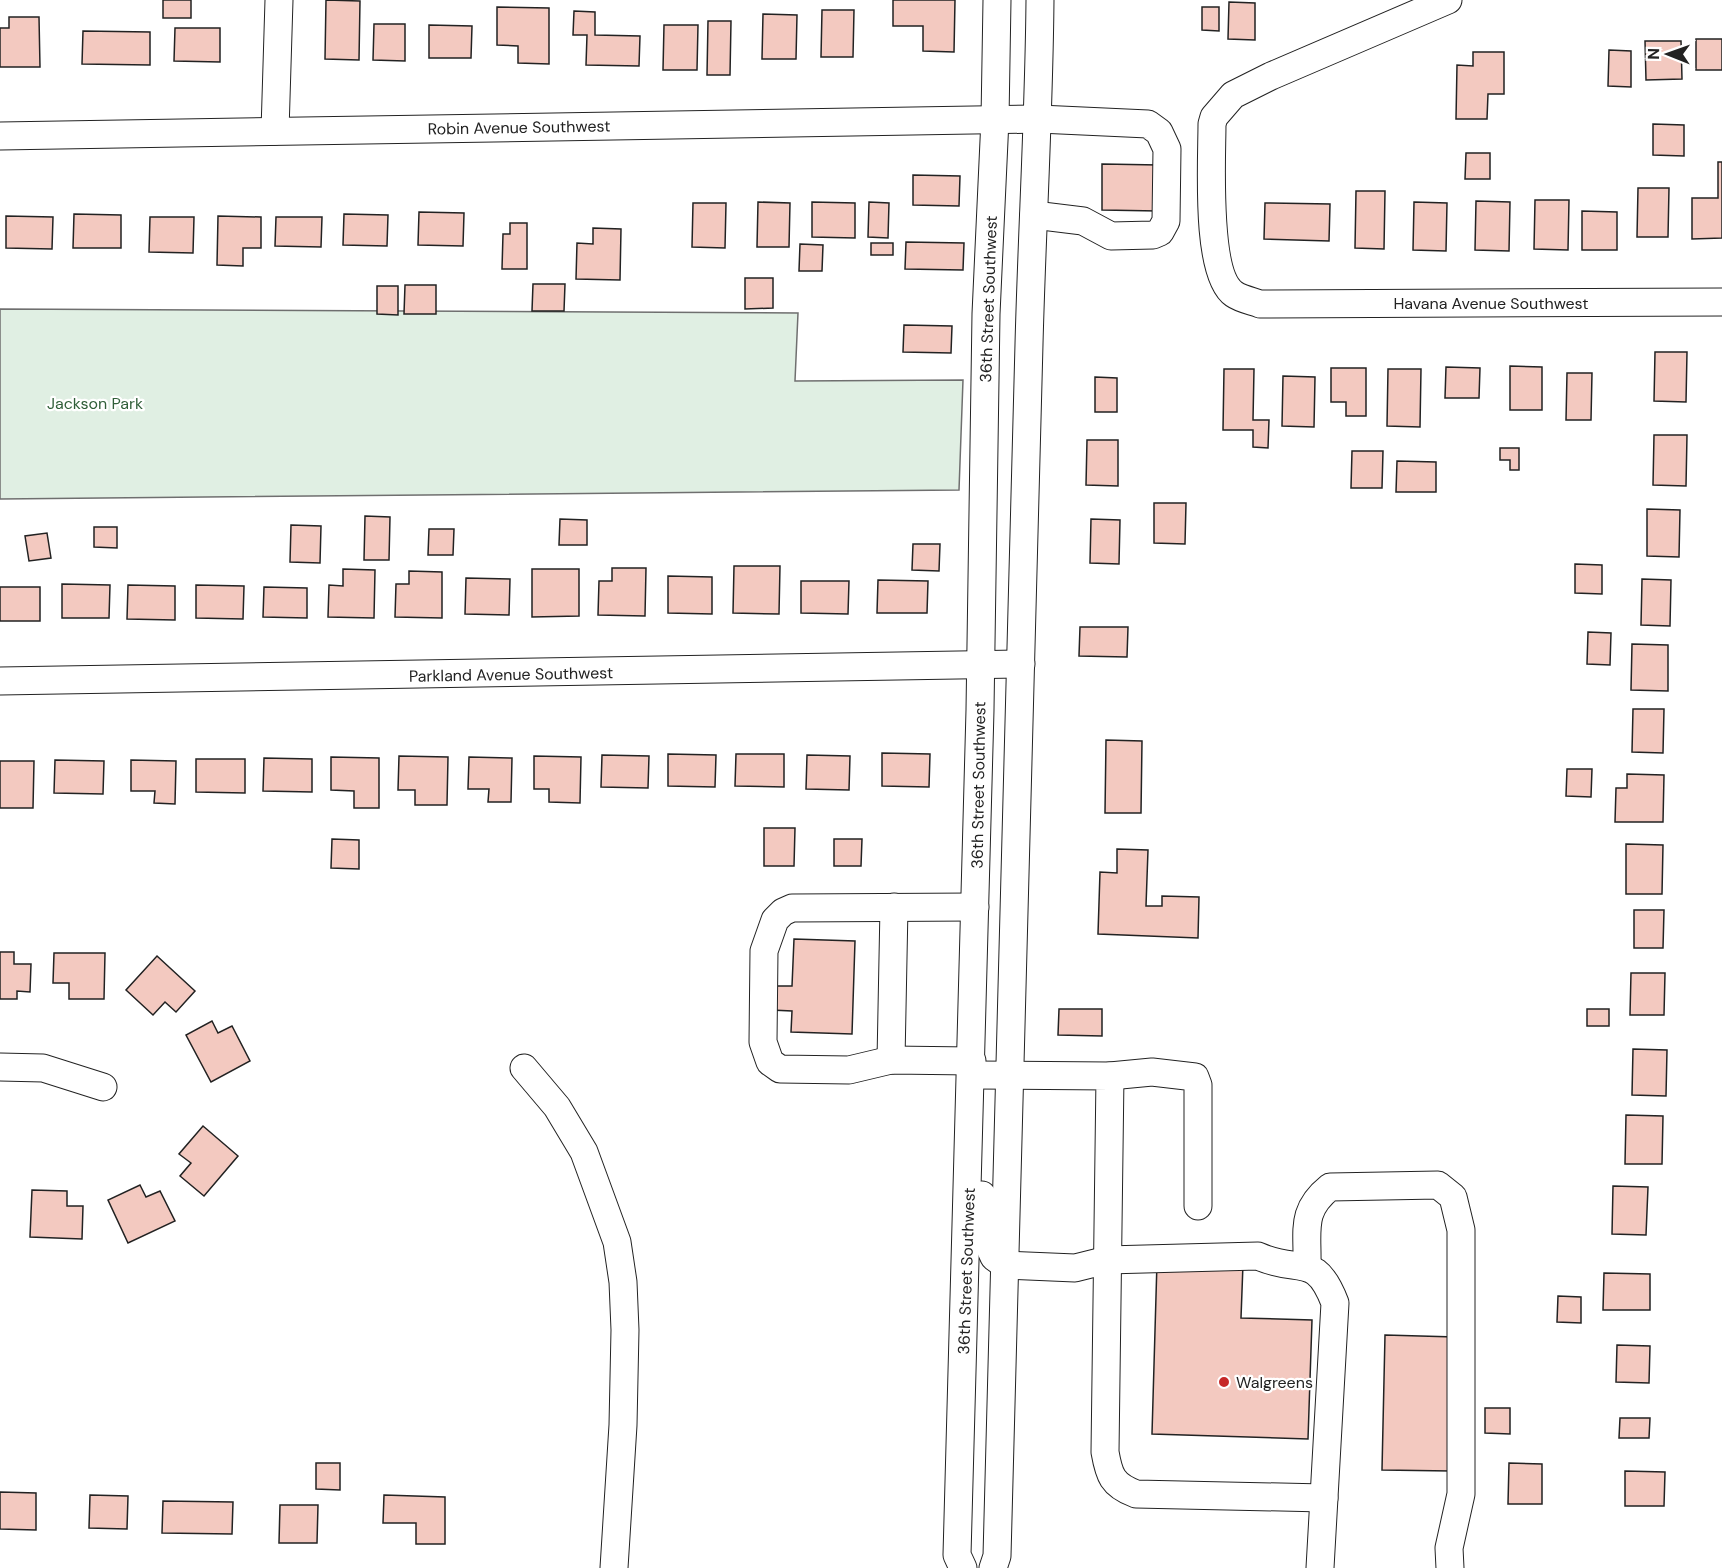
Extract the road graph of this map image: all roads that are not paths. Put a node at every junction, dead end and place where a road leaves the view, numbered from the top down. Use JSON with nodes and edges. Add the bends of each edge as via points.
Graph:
{"nodes":[{"id":1,"x":279,"y":0,"type":"edge"},
{"id":2,"x":997,"y":0,"type":"edge"},
{"id":3,"x":1040,"y":0,"type":"edge"},
{"id":4,"x":1448,"y":0,"type":"edge"},
{"id":5,"x":995,"y":119,"type":"junction"},
{"id":6,"x":1039,"y":119,"type":"junction"},
{"id":7,"x":275,"y":131,"type":"junction"},
{"id":8,"x":0,"y":136,"type":"edge"},
{"id":9,"x":1034,"y":215,"type":"junction"},
{"id":10,"x":1722,"y":302,"type":"edge"},
{"id":11,"x":1021,"y":664,"type":"junction"},
{"id":12,"x":980,"y":666,"type":"junction"},
{"id":13,"x":0,"y":681,"type":"edge"},
{"id":14,"x":894,"y":907,"type":"junction"},
{"id":15,"x":975,"y":907,"type":"junction"},
{"id":16,"x":891,"y":1060,"type":"junction"},
{"id":17,"x":0,"y":1067,"type":"edge"},
{"id":18,"x":524,"y":1068,"type":"dead end"},
{"id":19,"x":972,"y":1068,"type":"junction"},
{"id":20,"x":1012,"y":1076,"type":"junction"},
{"id":21,"x":1110,"y":1076,"type":"junction"},
{"id":22,"x":103,"y":1087,"type":"dead end"},
{"id":23,"x":970,"y":1144,"type":"junction"},
{"id":24,"x":1198,"y":1206,"type":"dead end"},
{"id":25,"x":1107,"y":1260,"type":"junction"},
{"id":26,"x":1005,"y":1265,"type":"junction"},
{"id":27,"x":1307,"y":1266,"type":"junction"},
{"id":28,"x":1324,"y":1498,"type":"junction"},
{"id":29,"x":614,"y":1568,"type":"edge"},
{"id":30,"x":963,"y":1568,"type":"edge"},
{"id":31,"x":993,"y":1568,"type":"edge"},
{"id":32,"x":1320,"y":1568,"type":"edge"},
{"id":33,"x":1450,"y":1568,"type":"edge"}],
"edges":[{"from":1,"to":7,"type":"street"},
{"from":2,"to":5,"type":"street","name":"36th Street Southwest"},
{"from":3,"to":6,"type":"street"},
{"from":4,"to":10,"type":"street","name":"Havana Avenue Southwest","via":[[1261,80],[1233,95],[1214,117],[1212,205],[1218,270],[1234,294],[1260,304]]},
{"from":5,"to":6,"type":"street","name":"Robin Avenue Southwest"},
{"from":5,"to":7,"type":"street","name":"Robin Avenue Southwest"},
{"from":5,"to":12,"type":"street","name":"36th Street Southwest","via":[[986,314]]},
{"from":6,"to":9,"type":"street"},
{"from":6,"to":9,"type":"street","name":"Robin Avenue Southwest","via":[[1148,124],[1159,132],[1167,149],[1166,221],[1160,232],[1153,235],[1111,236],[1083,221]]},
{"from":7,"to":8,"type":"street","name":"Robin Avenue Southwest"},
{"from":9,"to":11,"type":"street"},
{"from":11,"to":12,"type":"street","name":"Parkland Avenue Southwest"},
{"from":11,"to":20,"type":"street"},
{"from":12,"to":13,"type":"street","name":"Parkland Avenue Southwest"},
{"from":12,"to":15,"type":"street","name":"36th Street Southwest"},
{"from":14,"to":15,"type":"street"},
{"from":14,"to":16,"type":"street"},
{"from":14,"to":16,"type":"street","via":[[792,908],[783,912],[768,933],[764,963],[763,1042],[770,1062],[780,1069],[849,1070]]},
{"from":15,"to":19,"type":"street","name":"36th Street Southwest"},
{"from":16,"to":19,"type":"street"},
{"from":17,"to":22,"type":"street","via":[[43,1068]]},
{"from":18,"to":29,"type":"street","via":[[557,1107],[584,1152],[617,1242],[625,1330]]},
{"from":19,"to":20,"type":"street"},
{"from":19,"to":23,"type":"street","name":"36th Street Southwest"},
{"from":20,"to":21,"type":"street"},
{"from":20,"to":26,"type":"street"},
{"from":21,"to":24,"type":"street","via":[[1152,1072],[1194,1077],[1198,1085]]},
{"from":21,"to":25,"type":"street"},
{"from":23,"to":26,"type":"street","via":[[982,1192],[989,1246],[994,1257]]},
{"from":23,"to":30,"type":"street","name":"36th Street Southwest","via":[[957,1555]]},
{"from":25,"to":26,"type":"street","via":[[1075,1268]]},
{"from":25,"to":27,"type":"street","via":[[1258,1256],[1278,1265]]},
{"from":25,"to":28,"type":"street","via":[[1104,1452],[1109,1474],[1121,1488],[1136,1494]]},
{"from":26,"to":31,"type":"street","via":[[997,1556]]},
{"from":27,"to":28,"type":"street","via":[[1326,1280],[1335,1303]]},
{"from":27,"to":33,"type":"street","via":[[1309,1209],[1330,1187],[1438,1185],[1453,1197],[1461,1230],[1461,1494],[1449,1548]]},
{"from":28,"to":32,"type":"street"}]}
